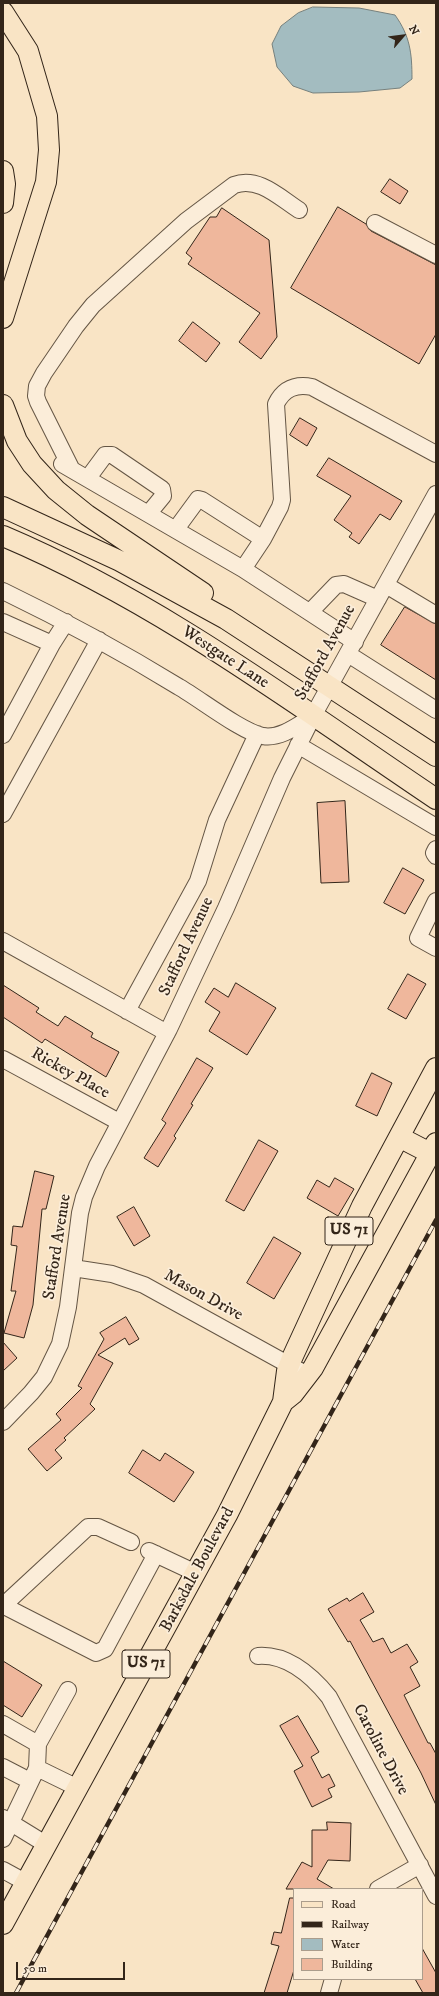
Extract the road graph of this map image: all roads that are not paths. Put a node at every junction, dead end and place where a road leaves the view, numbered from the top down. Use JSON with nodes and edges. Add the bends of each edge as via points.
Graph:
{"nodes":[{"id":1,"x":3,"y":12,"type":"edge"},
{"id":2,"x":3,"y":171,"type":"edge"},
{"id":3,"x":3,"y":202,"type":"edge"},
{"id":4,"x":299,"y":210,"type":"dead end"},
{"id":5,"x":375,"y":222,"type":"dead end"},
{"id":6,"x":436,"y":255,"type":"edge"},
{"id":7,"x":3,"y":318,"type":"edge"},
{"id":8,"x":3,"y":405,"type":"edge"},
{"id":9,"x":436,"y":454,"type":"edge"},
{"id":10,"x":88,"y":478,"type":"junction"},
{"id":11,"x":436,"y":494,"type":"edge"},
{"id":12,"x":3,"y":507,"type":"edge"},
{"id":13,"x":149,"y":513,"type":"junction"},
{"id":14,"x":176,"y":529,"type":"junction"},
{"id":15,"x":3,"y":536,"type":"edge"},
{"id":16,"x":263,"y":539,"type":"junction"},
{"id":17,"x":3,"y":543,"type":"edge"},
{"id":18,"x":32,"y":548,"type":"junction"},
{"id":19,"x":243,"y":569,"type":"junction"},
{"id":20,"x":386,"y":585,"type":"junction"},
{"id":21,"x":3,"y":591,"type":"edge"},
{"id":22,"x":378,"y":599,"type":"junction"},
{"id":23,"x":310,"y":612,"type":"junction"},
{"id":24,"x":436,"y":615,"type":"edge"},
{"id":25,"x":3,"y":622,"type":"edge"},
{"id":26,"x":66,"y":622,"type":"junction"},
{"id":27,"x":250,"y":633,"type":"junction"},
{"id":28,"x":99,"y":640,"type":"junction"},
{"id":29,"x":52,"y":644,"type":"junction"},
{"id":30,"x":351,"y":648,"type":"junction"},
{"id":31,"x":330,"y":685,"type":"junction"},
{"id":32,"x":436,"y":710,"type":"edge"},
{"id":33,"x":312,"y":716,"type":"junction"},
{"id":34,"x":257,"y":734,"type":"junction"},
{"id":35,"x":3,"y":735,"type":"edge"},
{"id":36,"x":298,"y":745,"type":"junction"},
{"id":37,"x":436,"y":756,"type":"edge"},
{"id":38,"x":436,"y":800,"type":"edge"},
{"id":39,"x":3,"y":814,"type":"edge"},
{"id":40,"x":436,"y":827,"type":"edge"},
{"id":41,"x":436,"y":849,"type":"edge"},
{"id":42,"x":436,"y":856,"type":"edge"},
{"id":43,"x":436,"y":901,"type":"edge"},
{"id":44,"x":3,"y":941,"type":"edge"},
{"id":45,"x":436,"y":948,"type":"edge"},
{"id":46,"x":127,"y":1011,"type":"junction"},
{"id":47,"x":167,"y":1033,"type":"junction"},
{"id":48,"x":3,"y":1058,"type":"edge"},
{"id":49,"x":436,"y":1068,"type":"edge"},
{"id":50,"x":120,"y":1122,"type":"junction"},
{"id":51,"x":399,"y":1137,"type":"junction"},
{"id":52,"x":433,"y":1148,"type":"edge"},
{"id":53,"x":73,"y":1268,"type":"junction"},
{"id":54,"x":290,"y":1366,"type":"junction"},
{"id":55,"x":308,"y":1376,"type":"junction"},
{"id":56,"x":283,"y":1402,"type":"junction"},
{"id":57,"x":3,"y":1422,"type":"edge"},
{"id":58,"x":131,"y":1542,"type":"dead end"},
{"id":59,"x":196,"y":1573,"type":"junction"},
{"id":60,"x":258,"y":1656,"type":"dead end"},
{"id":61,"x":68,"y":1690,"type":"dead end"},
{"id":62,"x":3,"y":1724,"type":"edge"},
{"id":63,"x":38,"y":1744,"type":"junction"},
{"id":64,"x":3,"y":1767,"type":"edge"},
{"id":65,"x":34,"y":1775,"type":"junction"},
{"id":66,"x":78,"y":1788,"type":"junction"},
{"id":67,"x":7,"y":1820,"type":"edge"},
{"id":68,"x":3,"y":1838,"type":"edge"},
{"id":69,"x":47,"y":1845,"type":"junction"},
{"id":70,"x":420,"y":1865,"type":"junction"},
{"id":71,"x":3,"y":1870,"type":"edge"},
{"id":72,"x":25,"y":1882,"type":"junction"},
{"id":73,"x":380,"y":1888,"type":"edge"},
{"id":74,"x":436,"y":1896,"type":"edge"},
{"id":75,"x":3,"y":1924,"type":"edge"},
{"id":76,"x":333,"y":1980,"type":"edge"},
{"id":77,"x":328,"y":1993,"type":"edge"}],
"edges":[{"from":1,"to":7,"type":"main road","via":[[28,50],[47,116],[49,150],[46,182]]},
{"from":2,"to":3,"type":"main road"},
{"from":4,"to":10,"type":"street","via":[[258,184],[242,182],[234,185],[181,225],[93,305],[76,326],[44,373],[37,386],[36,396],[64,464]]},
{"from":5,"to":6,"type":"street"},
{"from":8,"to":27,"type":"main road","via":[[17,441],[32,464],[56,490],[206,595]]},
{"from":9,"to":16,"type":"street","via":[[312,386],[298,385],[291,388],[283,393],[276,404],[282,500]]},
{"from":10,"to":13,"type":"street"},
{"from":10,"to":13,"type":"street","via":[[105,455],[112,455],[162,489],[163,496]]},
{"from":11,"to":20,"type":"street","name":"Stafford Avenue"},
{"from":12,"to":27,"type":"main road","name":"Westgate Lane","via":[[120,561]]},
{"from":13,"to":14,"type":"street"},
{"from":14,"to":16,"type":"street","via":[[200,499]]},
{"from":14,"to":19,"type":"street"},
{"from":15,"to":18,"type":"main road","name":"Westgate Lane"},
{"from":16,"to":19,"type":"street"},
{"from":17,"to":18,"type":"main road"},
{"from":18,"to":33,"type":"main road","name":"Westgate Lane","via":[[127,596],[202,642]]},
{"from":19,"to":23,"type":"street"},
{"from":20,"to":22,"type":"street","name":"Stafford Avenue"},
{"from":20,"to":24,"type":"street"},
{"from":21,"to":26,"type":"street"},
{"from":22,"to":23,"type":"street","via":[[340,584]]},
{"from":22,"to":30,"type":"street","name":"Stafford Avenue"},
{"from":23,"to":30,"type":"street"},
{"from":25,"to":29,"type":"street"},
{"from":26,"to":28,"type":"street"},
{"from":26,"to":29,"type":"street"},
{"from":27,"to":31,"type":"main road","name":"Westgate Lane"},
{"from":28,"to":34,"type":"street"},
{"from":28,"to":39,"type":"street"},
{"from":29,"to":35,"type":"street"},
{"from":30,"to":31,"type":"street","name":"Stafford Avenue"},
{"from":30,"to":32,"type":"street"},
{"from":31,"to":33,"type":"street","name":"Stafford Avenue"},
{"from":31,"to":37,"type":"main road","name":"Westgate Lane"},
{"from":33,"to":34,"type":"street","via":[[285,733],[270,736]]},
{"from":33,"to":36,"type":"street","name":"Stafford Avenue"},
{"from":33,"to":38,"type":"main road","name":"Westgate Lane"},
{"from":34,"to":46,"type":"street","via":[[218,820],[198,881]]},
{"from":36,"to":40,"type":"street"},
{"from":36,"to":47,"type":"street","name":"Stafford Avenue"},
{"from":41,"to":42,"type":"street"},
{"from":43,"to":45,"type":"street","via":[[418,938]]},
{"from":44,"to":46,"type":"street"},
{"from":46,"to":47,"type":"street"},
{"from":47,"to":50,"type":"street","name":"Stafford Avenue"},
{"from":48,"to":50,"type":"street","name":"Rickey Place"},
{"from":49,"to":51,"type":"main road","name":"Barksdale Boulevard","number":"US 71"},
{"from":50,"to":53,"type":"street","name":"Stafford Avenue","via":[[96,1166],[84,1198]]},
{"from":51,"to":52,"type":"main road"},
{"from":51,"to":54,"type":"main road","name":"Barksdale Boulevard","number":"US 71","via":[[344,1243]]},
{"from":52,"to":55,"type":"main road","name":"Barksdale Boulevard","number":"US 71"},
{"from":53,"to":54,"type":"street","name":"Mason Drive","via":[[112,1274],[144,1285]]},
{"from":53,"to":57,"type":"street","name":"Stafford Avenue","via":[[65,1327],[52,1362],[31,1393]]},
{"from":54,"to":55,"type":"street","name":"Mason Drive"},
{"from":54,"to":56,"type":"main road","name":"Barksdale Boulevard","number":"US 71"},
{"from":55,"to":56,"type":"main road","name":"Barksdale Boulevard","number":"US 71","via":[[294,1394]]},
{"from":56,"to":59,"type":"main road","name":"Barksdale Boulevard","number":"US 71","via":[[228,1515]]},
{"from":58,"to":59,"type":"street","via":[[98,1527],[88,1527],[6,1603],[8,1608],[96,1653],[105,1649],[153,1552]]},
{"from":59,"to":66,"type":"main road","name":"Barksdale Boulevard","number":"US 71"},
{"from":60,"to":70,"type":"street","name":"Caroline Drive","via":[[266,1655],[283,1660],[305,1673],[329,1697]]},
{"from":61,"to":63,"type":"street"},
{"from":62,"to":63,"type":"street"},
{"from":63,"to":65,"type":"street"},
{"from":64,"to":65,"type":"street"},
{"from":65,"to":66,"type":"street"},
{"from":65,"to":67,"type":"street"},
{"from":66,"to":69,"type":"main road","name":"Barksdale Boulevard","number":"US 71"},
{"from":67,"to":68,"type":"street"},
{"from":67,"to":69,"type":"street"},
{"from":69,"to":72,"type":"main road","name":"Barksdale Boulevard","number":"US 71"},
{"from":70,"to":73,"type":"street"},
{"from":70,"to":74,"type":"street","name":"Caroline Drive"},
{"from":71,"to":72,"type":"street"},
{"from":72,"to":75,"type":"main road","name":"Barksdale Boulevard","number":"US 71"},
{"from":76,"to":77,"type":"street"}]}
